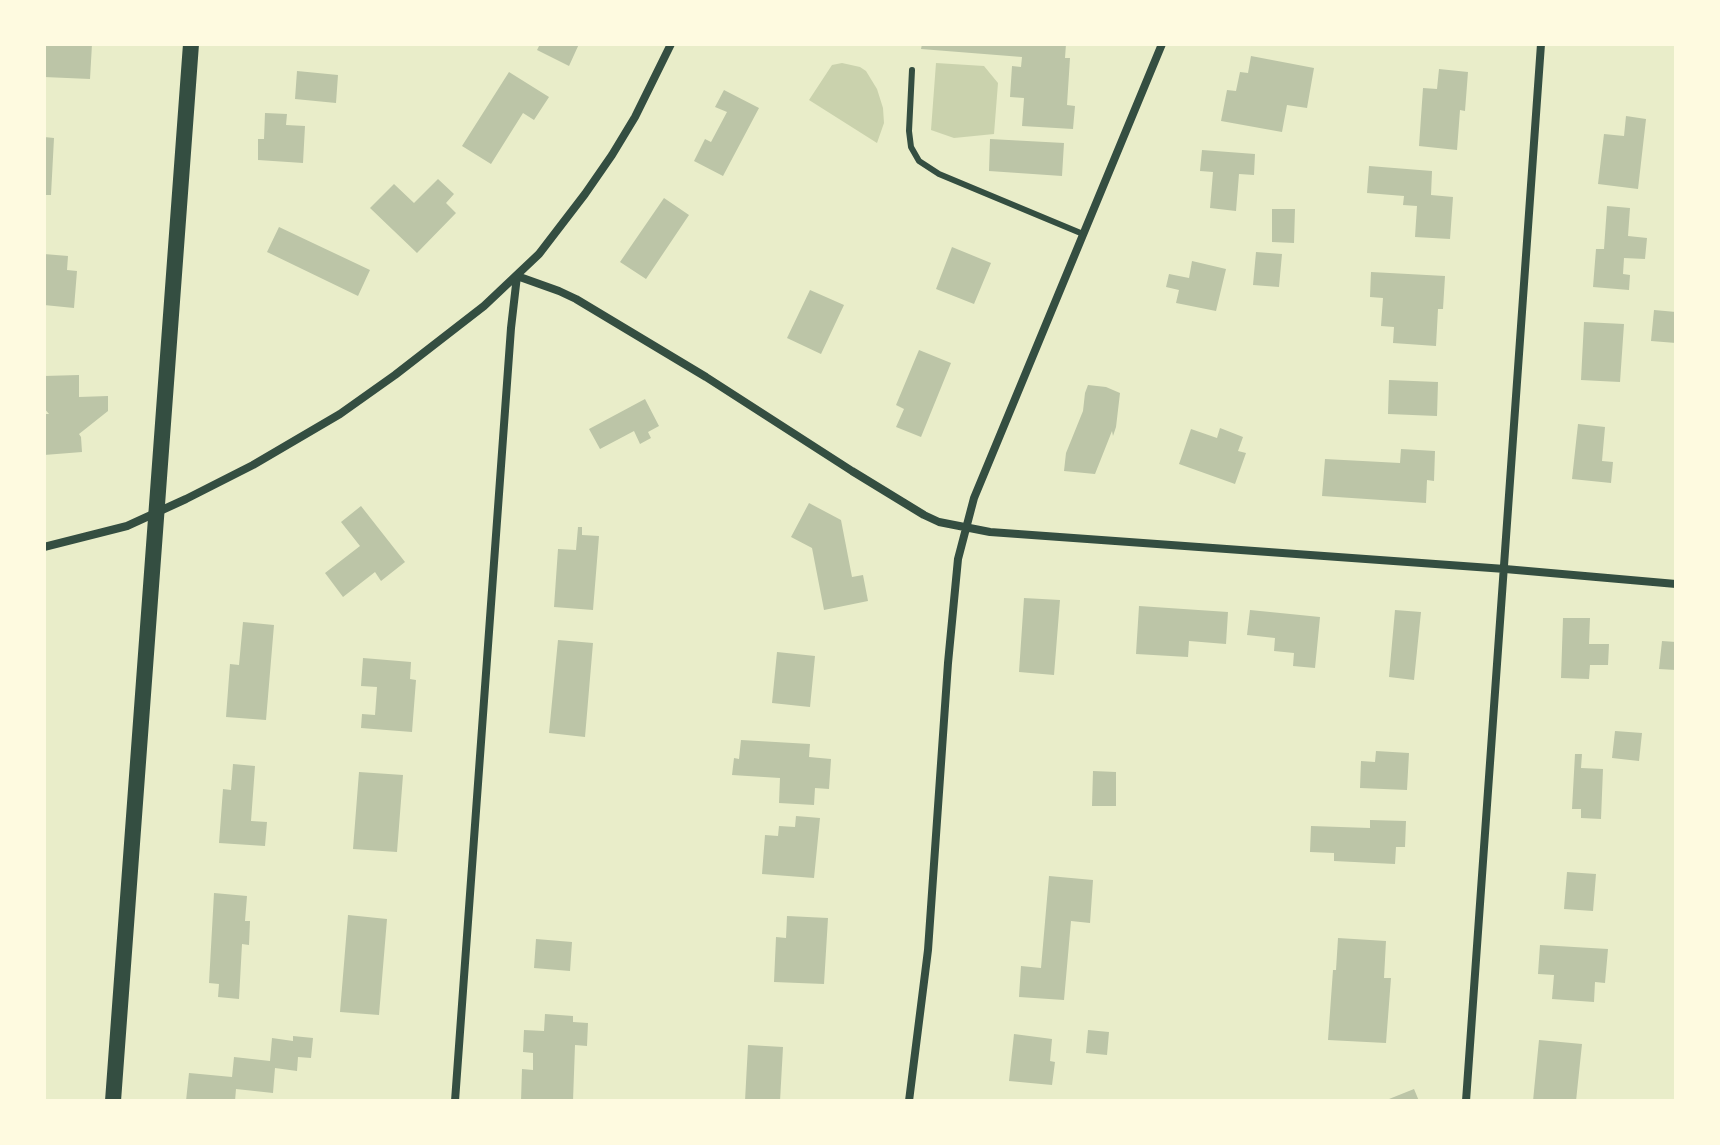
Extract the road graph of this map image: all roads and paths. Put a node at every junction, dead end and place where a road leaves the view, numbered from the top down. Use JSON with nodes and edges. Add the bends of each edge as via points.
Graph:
{"nodes":[{"id":1,"x":191,"y":44,"type":"edge"},
{"id":2,"x":671,"y":44,"type":"edge"},
{"id":3,"x":1162,"y":44,"type":"edge"},
{"id":4,"x":1541,"y":44,"type":"edge"},
{"id":5,"x":912,"y":70,"type":"dead end"},
{"id":6,"x":1083,"y":234,"type":"junction"},
{"id":7,"x":517,"y":276,"type":"junction"},
{"id":8,"x":157,"y":511,"type":"junction"},
{"id":9,"x":966,"y":527,"type":"junction"},
{"id":10,"x":44,"y":547,"type":"edge"},
{"id":11,"x":1505,"y":569,"type":"junction"},
{"id":12,"x":1676,"y":584,"type":"edge"},
{"id":13,"x":113,"y":1101,"type":"edge"},
{"id":14,"x":455,"y":1101,"type":"edge"},
{"id":15,"x":909,"y":1101,"type":"edge"},
{"id":16,"x":1466,"y":1101,"type":"edge"}],
"edges":[{"from":1,"to":8,"type":"main road"},
{"from":2,"to":7,"type":"street","via":[[612,155]]},
{"from":3,"to":6,"type":"street"},
{"from":4,"to":11,"type":"street"},
{"from":5,"to":6,"type":"lane","via":[[909,131],[919,161]]},
{"from":6,"to":9,"type":"street"},
{"from":7,"to":8,"type":"street","via":[[340,414],[253,465]]},
{"from":7,"to":9,"type":"street","via":[[576,299],[924,515]]},
{"from":7,"to":14,"type":"street"},
{"from":8,"to":10,"type":"street","via":[[127,526]]},
{"from":8,"to":13,"type":"main road"},
{"from":9,"to":11,"type":"street"},
{"from":9,"to":15,"type":"street","via":[[956,574],[928,950]]},
{"from":11,"to":12,"type":"street"},
{"from":11,"to":16,"type":"street"}]}
